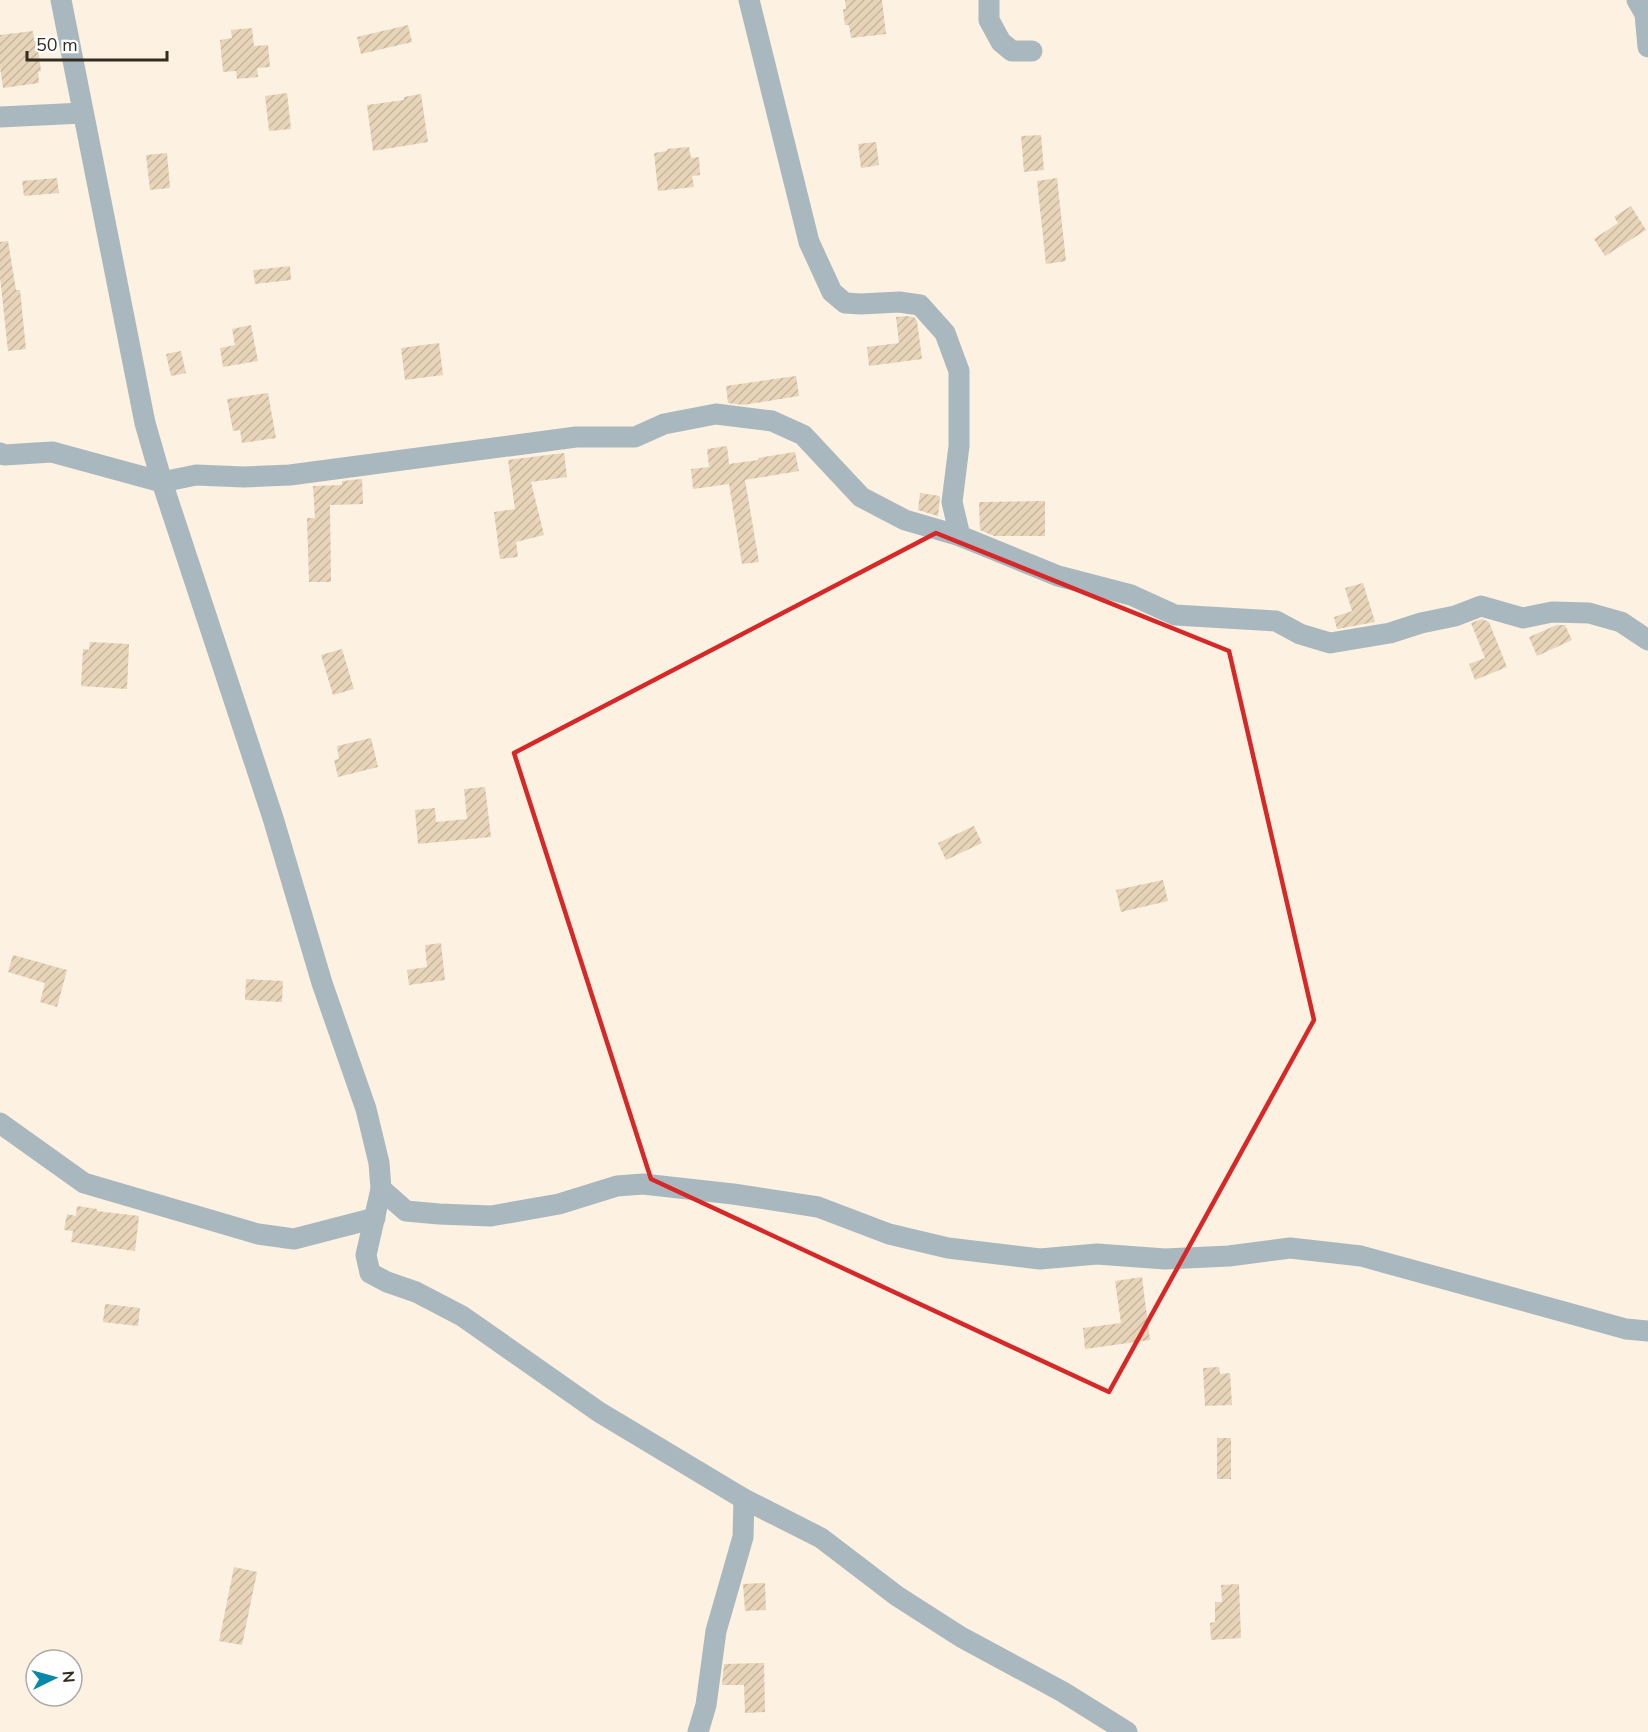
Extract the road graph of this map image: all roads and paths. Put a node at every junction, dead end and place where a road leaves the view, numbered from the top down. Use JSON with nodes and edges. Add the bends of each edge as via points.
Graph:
{"nodes":[{"id":1,"x":61,"y":0,"type":"edge"},
{"id":2,"x":749,"y":0,"type":"edge"},
{"id":3,"x":989,"y":0,"type":"edge"},
{"id":4,"x":1637,"y":0,"type":"edge"},
{"id":5,"x":1648,"y":47,"type":"edge"},
{"id":6,"x":1032,"y":51,"type":"dead end"},
{"id":7,"x":83,"y":113,"type":"junction"},
{"id":8,"x":0,"y":117,"type":"edge"},
{"id":9,"x":0,"y":453,"type":"edge"},
{"id":10,"x":162,"y":482,"type":"junction"},
{"id":11,"x":960,"y":536,"type":"junction"},
{"id":12,"x":1648,"y":640,"type":"edge"},
{"id":13,"x":0,"y":1124,"type":"edge"},
{"id":14,"x":381,"y":1189,"type":"junction"},
{"id":15,"x":375,"y":1218,"type":"junction"},
{"id":16,"x":1648,"y":1330,"type":"edge"},
{"id":17,"x":744,"y":1499,"type":"junction"},
{"id":18,"x":698,"y":1732,"type":"edge"},
{"id":19,"x":1127,"y":1732,"type":"edge"}],
"edges":[{"from":1,"to":7,"type":"street"},
{"from":2,"to":11,"type":"street","via":[[809,242],[832,292],[845,303],[921,305],[945,333],[959,371],[959,446],[952,502]]},
{"from":3,"to":6,"type":"street","via":[[989,20],[1001,42],[1012,51]]},
{"from":4,"to":5,"type":"street","via":[[1645,14]]},
{"from":7,"to":8,"type":"street"},
{"from":7,"to":10,"type":"street","via":[[145,423]]},
{"from":9,"to":10,"type":"street","via":[[51,452]]},
{"from":10,"to":11,"type":"street","via":[[196,475],[290,476],[576,437],[635,437],[664,424],[716,414],[772,421],[803,435],[861,497],[905,520]]},
{"from":10,"to":14,"type":"street","via":[[366,1109]]},
{"from":11,"to":12,"type":"street","via":[[1058,576],[1131,595],[1175,615],[1276,621],[1330,643],[1390,633],[1481,606],[1522,618],[1552,612],[1589,613],[1622,622]]},
{"from":13,"to":15,"type":"street","via":[[84,1183],[258,1233],[294,1239]]},
{"from":14,"to":15,"type":"street"},
{"from":14,"to":16,"type":"street","via":[[406,1211],[491,1216],[559,1204],[617,1186],[643,1184],[818,1207],[889,1234],[948,1248],[1040,1259],[1097,1254],[1176,1259],[1290,1248],[1361,1256],[1626,1329]]},
{"from":15,"to":17,"type":"street","via":[[366,1255],[370,1273],[462,1316],[599,1412]]},
{"from":17,"to":18,"type":"street","via":[[743,1537],[716,1630],[706,1705]]},
{"from":17,"to":19,"type":"street","via":[[821,1538],[897,1596],[952,1631]]}]}
